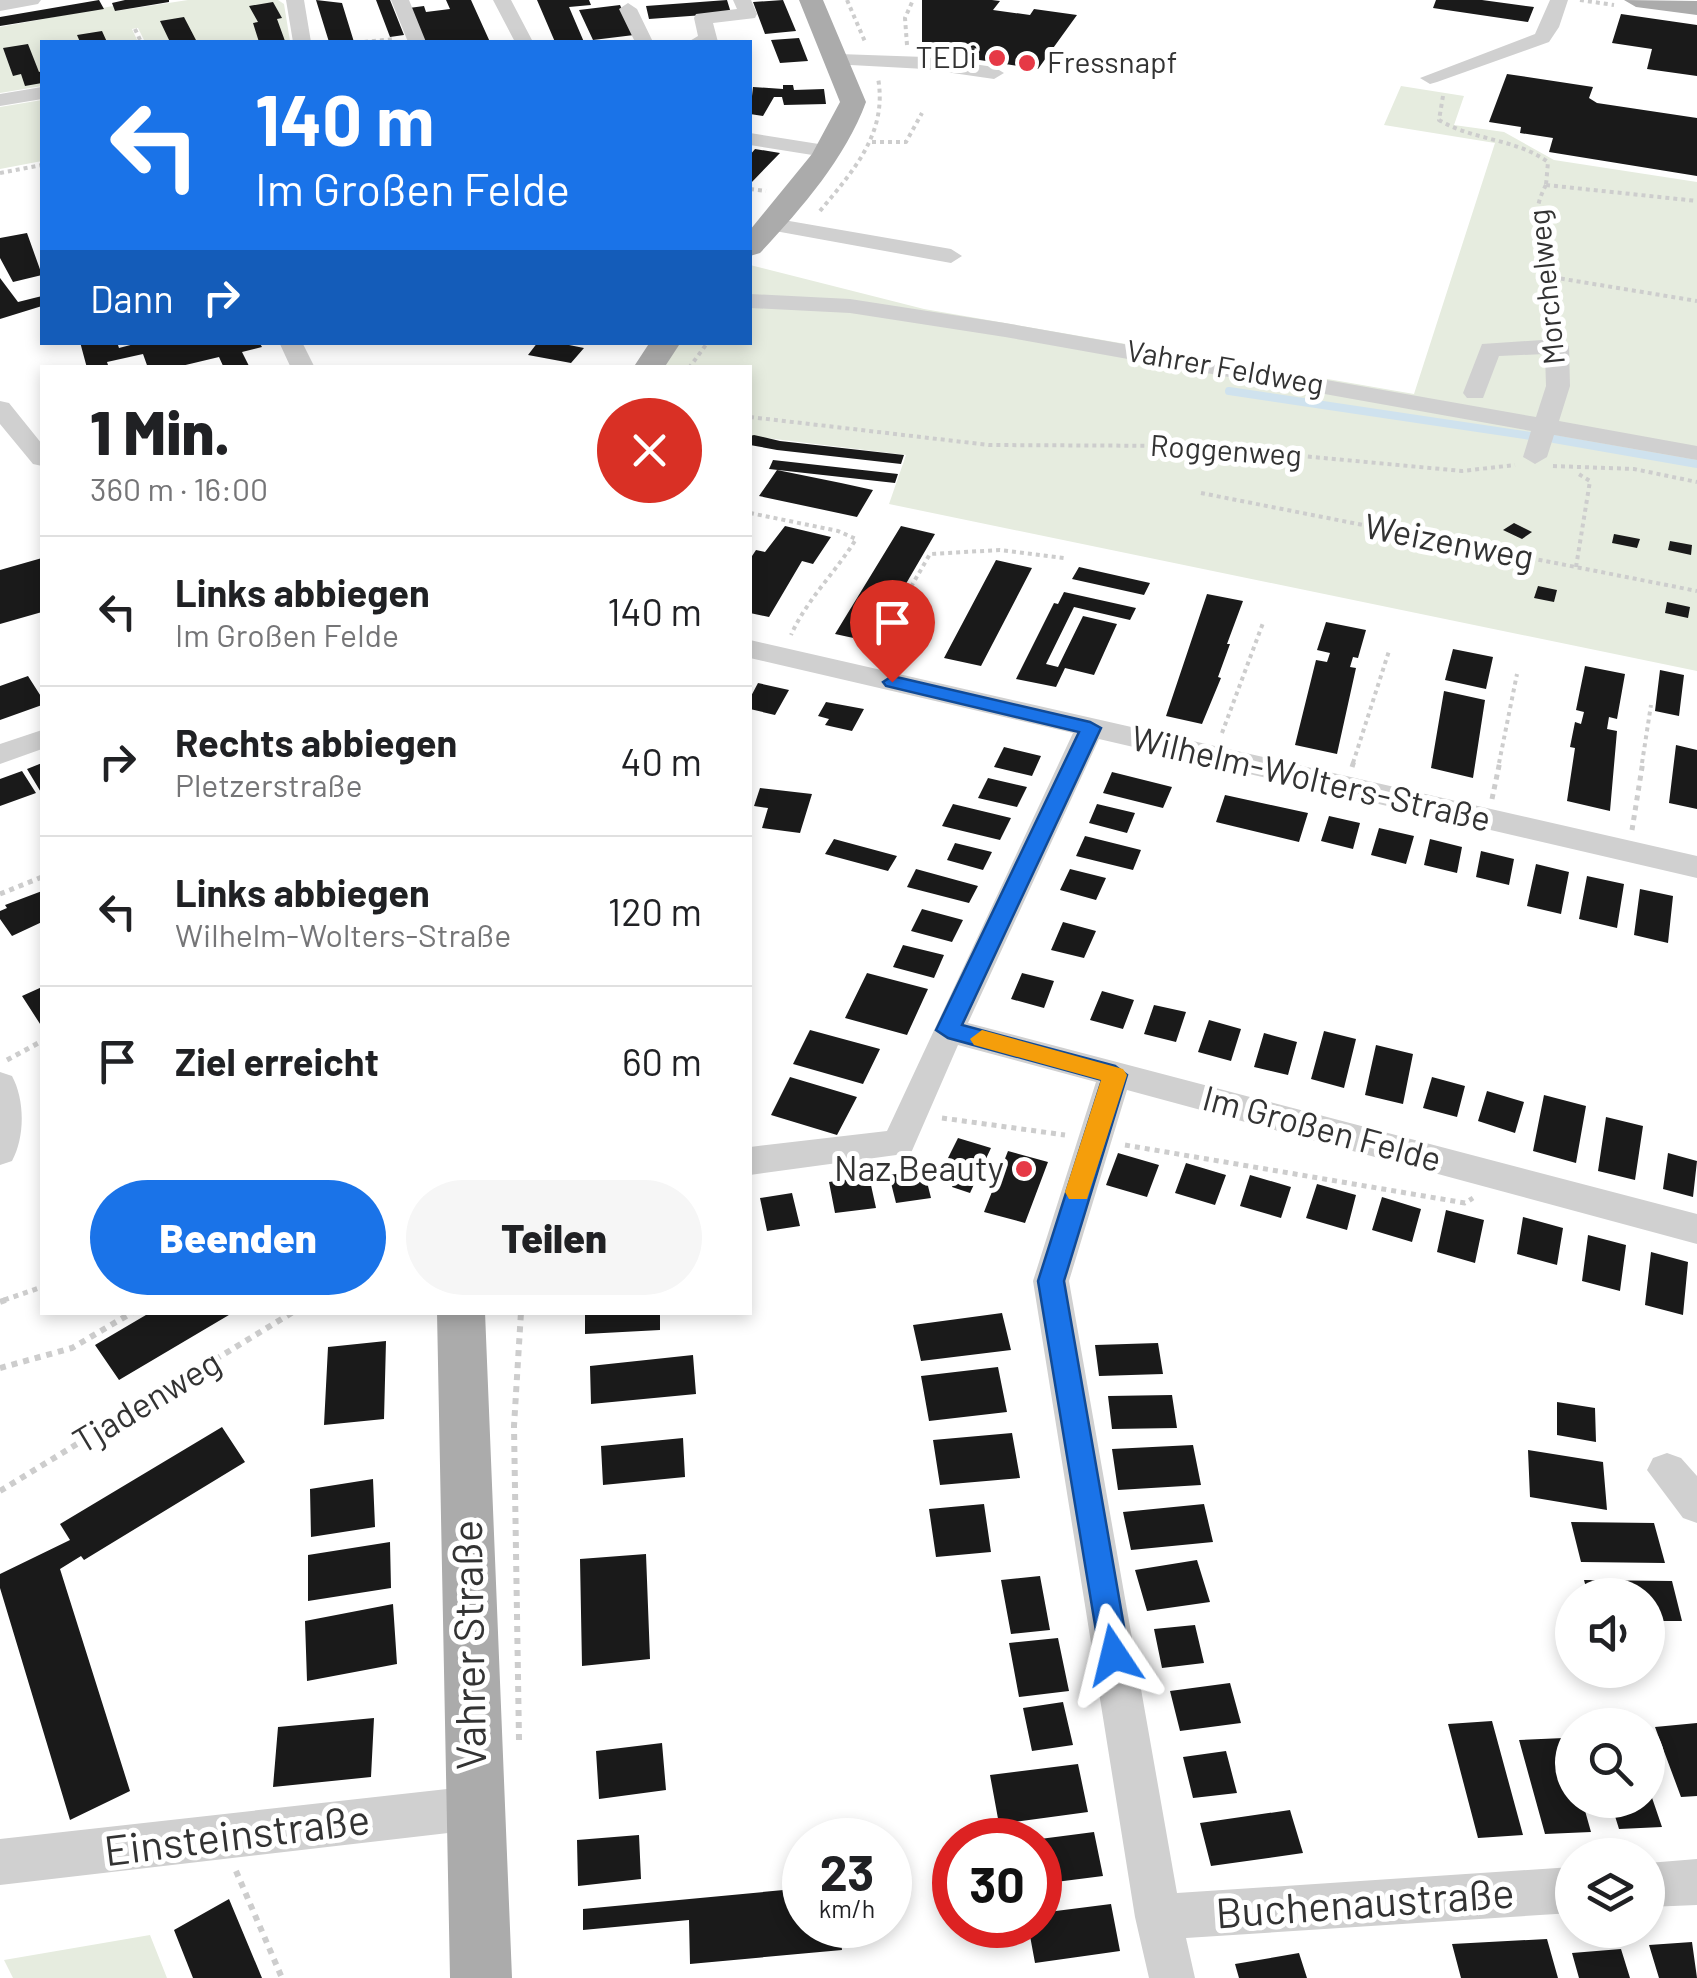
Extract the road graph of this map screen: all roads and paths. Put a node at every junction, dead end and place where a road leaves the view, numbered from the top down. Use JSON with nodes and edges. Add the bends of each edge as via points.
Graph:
{"nodes":[{"id":1,"x":32,"y":0,"type":"edge"},
{"id":2,"x":295,"y":0,"type":"edge"},
{"id":3,"x":400,"y":0,"type":"edge"},
{"id":4,"x":502,"y":0,"type":"edge"},
{"id":5,"x":742,"y":0,"type":"edge"},
{"id":6,"x":811,"y":0,"type":"edge"},
{"id":7,"x":847,"y":0,"type":"edge"},
{"id":8,"x":913,"y":0,"type":"edge"},
{"id":9,"x":1559,"y":0,"type":"edge"},
{"id":10,"x":1636,"y":0,"type":"edge"},
{"id":11,"x":0,"y":4,"type":"edge"},
{"id":12,"x":1697,"y":8,"type":"edge"},
{"id":13,"x":628,"y":9,"type":"dead end"},
{"id":14,"x":856,"y":23,"type":"dead end"},
{"id":15,"x":135,"y":29,"type":"dead end"},
{"id":16,"x":140,"y":40,"type":"edge"},
{"id":17,"x":302,"y":40,"type":"edge"},
{"id":18,"x":416,"y":40,"type":"edge"},
{"id":19,"x":523,"y":40,"type":"edge"},
{"id":20,"x":643,"y":40,"type":"edge"},
{"id":21,"x":708,"y":40,"type":"edge"},
{"id":22,"x":839,"y":60,"type":"junction"},
{"id":23,"x":916,"y":62,"type":"junction"},
{"id":24,"x":994,"y":73,"type":"dead end"},
{"id":25,"x":1430,"y":78,"type":"joint"},
{"id":26,"x":40,"y":92,"type":"edge"},
{"id":27,"x":0,"y":100,"type":"edge"},
{"id":28,"x":922,"y":113,"type":"dead end"},
{"id":29,"x":752,"y":139,"type":"edge"},
{"id":30,"x":871,"y":142,"type":"dead end"},
{"id":31,"x":825,"y":151,"type":"junction"},
{"id":32,"x":40,"y":164,"type":"edge"},
{"id":33,"x":0,"y":173,"type":"edge"},
{"id":34,"x":1546,"y":184,"type":"junction"},
{"id":35,"x":1697,"y":201,"type":"edge"},
{"id":36,"x":772,"y":224,"type":"junction"},
{"id":37,"x":752,"y":245,"type":"edge"},
{"id":38,"x":951,"y":256,"type":"dead end"},
{"id":39,"x":1545,"y":276,"type":"junction"},
{"id":40,"x":752,"y":301,"type":"edge"},
{"id":41,"x":1697,"y":301,"type":"edge"},
{"id":42,"x":706,"y":345,"type":"edge"},
{"id":43,"x":1556,"y":346,"type":"junction"},
{"id":44,"x":690,"y":365,"type":"edge"},
{"id":45,"x":1475,"y":392,"type":"dead end"},
{"id":46,"x":0,"y":408,"type":"edge"},
{"id":47,"x":752,"y":418,"type":"edge"},
{"id":48,"x":1548,"y":424,"type":"junction"},
{"id":49,"x":1697,"y":453,"type":"edge"},
{"id":50,"x":40,"y":457,"type":"edge"},
{"id":51,"x":1534,"y":457,"type":"junction"},
{"id":52,"x":1576,"y":472,"type":"junction"},
{"id":53,"x":1697,"y":482,"type":"edge"},
{"id":54,"x":1201,"y":494,"type":"dead end"},
{"id":55,"x":752,"y":512,"type":"edge"},
{"id":56,"x":1064,"y":558,"type":"dead end"},
{"id":57,"x":1576,"y":567,"type":"junction"},
{"id":58,"x":1697,"y":590,"type":"edge"},
{"id":59,"x":1263,"y":623,"type":"dead end"},
{"id":60,"x":1389,"y":651,"type":"dead end"},
{"id":61,"x":764,"y":652,"type":"edge"},
{"id":62,"x":860,"y":674,"type":"junction"},
{"id":63,"x":1517,"y":674,"type":"dead end"},
{"id":64,"x":1651,"y":704,"type":"dead end"},
{"id":65,"x":1090,"y":728,"type":"junction"},
{"id":66,"x":40,"y":740,"type":"edge"},
{"id":67,"x":0,"y":754,"type":"edge"},
{"id":68,"x":1214,"y":756,"type":"junction"},
{"id":69,"x":1346,"y":786,"type":"junction"},
{"id":70,"x":1487,"y":819,"type":"junction"},
{"id":71,"x":1628,"y":851,"type":"junction"},
{"id":72,"x":1697,"y":867,"type":"edge"},
{"id":73,"x":40,"y":878,"type":"edge"},
{"id":74,"x":0,"y":894,"type":"edge"},
{"id":75,"x":948,"y":1030,"type":"junction"},
{"id":76,"x":40,"y":1042,"type":"edge"},
{"id":77,"x":0,"y":1064,"type":"edge"},
{"id":78,"x":1115,"y":1075,"type":"junction"},
{"id":79,"x":0,"y":1087,"type":"edge"},
{"id":80,"x":905,"y":1129,"type":"junction"},
{"id":81,"x":1094,"y":1140,"type":"junction"},
{"id":82,"x":0,"y":1151,"type":"edge"},
{"id":83,"x":752,"y":1161,"type":"edge"},
{"id":84,"x":1505,"y":1177,"type":"junction"},
{"id":85,"x":1697,"y":1230,"type":"edge"},
{"id":86,"x":40,"y":1288,"type":"edge"},
{"id":87,"x":0,"y":1302,"type":"edge"},
{"id":88,"x":128,"y":1315,"type":"edge"},
{"id":89,"x":288,"y":1315,"type":"edge"},
{"id":90,"x":461,"y":1315,"type":"edge"},
{"id":91,"x":521,"y":1315,"type":"edge"},
{"id":92,"x":0,"y":1368,"type":"edge"},
{"id":93,"x":1667,"y":1470,"type":"dead end"},
{"id":94,"x":0,"y":1490,"type":"edge"},
{"id":95,"x":1697,"y":1505,"type":"edge"},
{"id":96,"x":519,"y":1751,"type":"dead end"},
{"id":97,"x":474,"y":1808,"type":"junction"},
{"id":98,"x":221,"y":1837,"type":"junction"},
{"id":99,"x":0,"y":1862,"type":"edge"},
{"id":100,"x":1697,"y":1882,"type":"edge"},
{"id":101,"x":1665,"y":1884,"type":"edge"},
{"id":102,"x":1555,"y":1891,"type":"edge"},
{"id":103,"x":1158,"y":1917,"type":"junction"},
{"id":104,"x":282,"y":1978,"type":"edge"},
{"id":105,"x":481,"y":1978,"type":"edge"},
{"id":106,"x":1172,"y":1978,"type":"edge"}],
"edges":[{"from":1,"to":11,"type":"street"},
{"from":2,"to":17,"type":"street"},
{"from":3,"to":18,"type":"street"},
{"from":4,"to":19,"type":"street"},
{"from":5,"to":21,"type":"street","via":[[748,14],[703,18]]},
{"from":6,"to":22,"type":"main road"},
{"from":7,"to":14,"type":"path"},
{"from":8,"to":23,"type":"path","via":[[905,18],[908,57]]},
{"from":9,"to":25,"type":"street","via":[[1542,38]]},
{"from":10,"to":12,"type":"main road"},
{"from":13,"to":20,"type":"street"},
{"from":15,"to":16,"type":"path"},
{"from":22,"to":23,"type":"street"},
{"from":22,"to":31,"type":"main road","via":[[853,102]]},
{"from":23,"to":24,"type":"street"},
{"from":25,"to":34,"type":"path","via":[[1443,94],[1439,120],[1538,152],[1548,162]]},
{"from":26,"to":27,"type":"street"},
{"from":28,"to":30,"type":"path","via":[[906,142]]},
{"from":29,"to":31,"type":"street"},
{"from":31,"to":36,"type":"main road"},
{"from":32,"to":33,"type":"path"},
{"from":34,"to":35,"type":"path","name":"Morchelweg"},
{"from":34,"to":39,"type":"path","name":"Morchelweg","via":[[1534,209]]},
{"from":36,"to":37,"type":"main road"},
{"from":36,"to":38,"type":"street"},
{"from":39,"to":41,"type":"path"},
{"from":39,"to":43,"type":"path","name":"Morchelweg"},
{"from":40,"to":48,"type":"street","name":"Vahrer Feldweg","via":[[850,306]]},
{"from":42,"to":44,"type":"path"},
{"from":43,"to":45,"type":"street","via":[[1490,349]]},
{"from":43,"to":48,"type":"street","name":"Morchelweg","via":[[1558,386]]},
{"from":46,"to":50,"type":"street"},
{"from":47,"to":51,"type":"path","name":"Roggenweg","via":[[989,445],[1196,446],[1462,472]]},
{"from":48,"to":49,"type":"street","name":"Vahrer Feldweg"},
{"from":48,"to":51,"type":"street","name":"Morchelweg"},
{"from":51,"to":52,"type":"path"},
{"from":52,"to":53,"type":"path","via":[[1628,468]]},
{"from":52,"to":57,"type":"path","via":[[1590,482]]},
{"from":54,"to":57,"type":"path","name":"Weizenweg"},
{"from":55,"to":61,"type":"path","via":[[856,539]]},
{"from":56,"to":62,"type":"path","via":[[1000,550],[930,554]]},
{"from":57,"to":58,"type":"path","name":"Weizenweg"},
{"from":59,"to":68,"type":"path"},
{"from":60,"to":69,"type":"path"},
{"from":61,"to":62,"type":"street","name":"Wilhelm-Wolters-Straße"},
{"from":62,"to":65,"type":"street","name":"Wilhelm-Wolters-Straße"},
{"from":63,"to":70,"type":"path"},
{"from":64,"to":71,"type":"path"},
{"from":65,"to":68,"type":"street","name":"Wilhelm-Wolters-Straße"},
{"from":65,"to":75,"type":"street"},
{"from":66,"to":67,"type":"street"},
{"from":68,"to":69,"type":"street","name":"Wilhelm-Wolters-Straße"},
{"from":69,"to":70,"type":"street","name":"Wilhelm-Wolters-Straße"},
{"from":70,"to":71,"type":"street","name":"Wilhelm-Wolters-Straße"},
{"from":71,"to":72,"type":"street","name":"Wilhelm-Wolters-Straße"},
{"from":73,"to":74,"type":"path"},
{"from":75,"to":78,"type":"street","name":"Im Großen Felde"},
{"from":75,"to":80,"type":"street"},
{"from":76,"to":77,"type":"path"},
{"from":78,"to":81,"type":"street"},
{"from":78,"to":84,"type":"street","name":"Im Großen Felde"},
{"from":79,"to":82,"type":"street"},
{"from":80,"to":81,"type":"path"},
{"from":80,"to":83,"type":"street"},
{"from":81,"to":84,"type":"path","via":[[1465,1202]]},
{"from":81,"to":103,"type":"street","via":[[1051,1281]]},
{"from":84,"to":85,"type":"street","name":"Im Großen Felde"},
{"from":86,"to":87,"type":"path"},
{"from":88,"to":92,"type":"path","via":[[72,1348]]},
{"from":89,"to":94,"type":"path","name":"Tjadenweg"},
{"from":90,"to":97,"type":"main road","name":"Vahrer Straße"},
{"from":91,"to":96,"type":"path","via":[[514,1426]]},
{"from":93,"to":95,"type":"street"},
{"from":97,"to":98,"type":"street","name":"Einsteinstraße"},
{"from":97,"to":105,"type":"main road","name":"Vahrer Straße"},
{"from":98,"to":99,"type":"street","name":"Einsteinstraße"},
{"from":98,"to":104,"type":"path"},
{"from":100,"to":101,"type":"street"},
{"from":102,"to":103,"type":"street","name":"Buchenaustraße"},
{"from":103,"to":106,"type":"street"}]}
